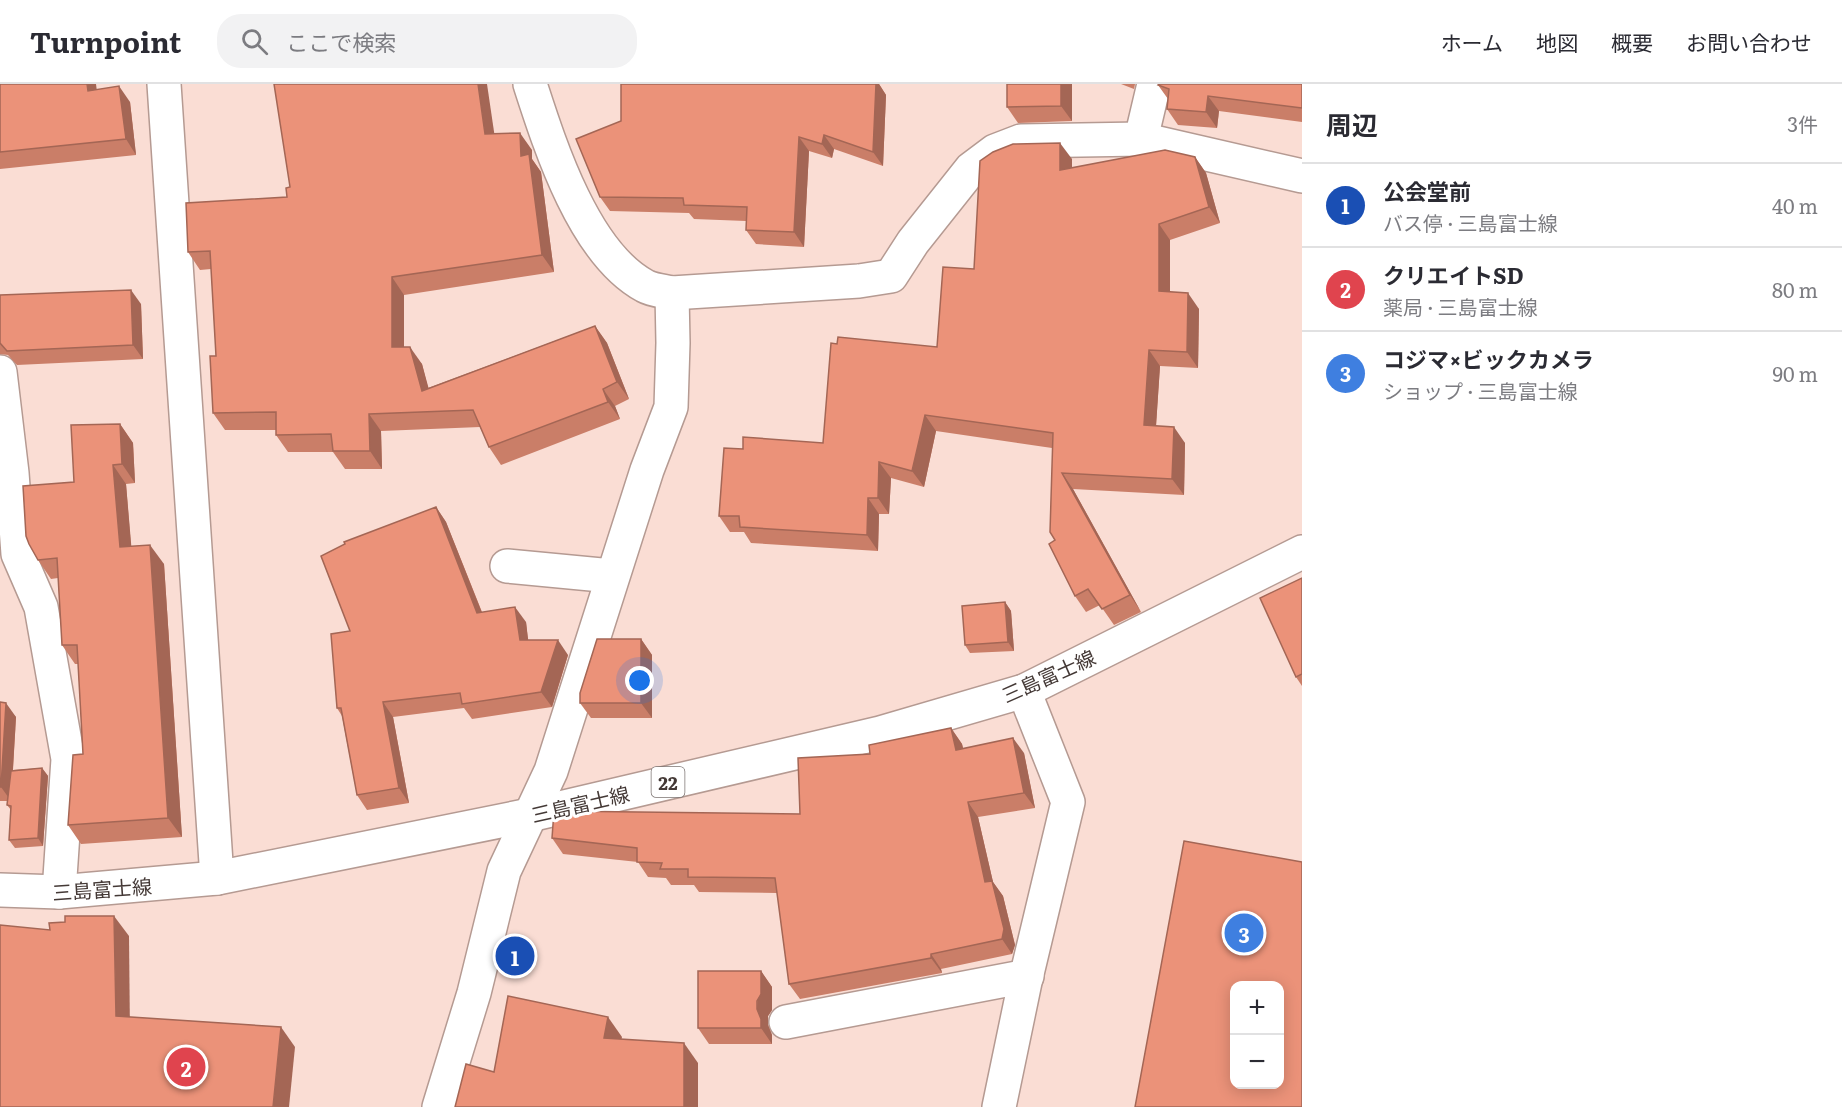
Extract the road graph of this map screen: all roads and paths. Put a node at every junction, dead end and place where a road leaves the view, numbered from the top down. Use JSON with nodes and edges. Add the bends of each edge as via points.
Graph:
{"nodes":[{"id":1,"x":164,"y":84,"type":"edge"},
{"id":2,"x":530,"y":84,"type":"edge"},
{"id":3,"x":1154,"y":84,"type":"edge"},
{"id":4,"x":1141,"y":139,"type":"junction"},
{"id":5,"x":1302,"y":176,"type":"edge"},
{"id":6,"x":672,"y":292,"type":"junction"},
{"id":7,"x":0,"y":372,"type":"edge"},
{"id":8,"x":1302,"y":552,"type":"edge"},
{"id":9,"x":507,"y":566,"type":"dead end"},
{"id":10,"x":612,"y":576,"type":"junction"},
{"id":11,"x":1024,"y":691,"type":"junction"},
{"id":12,"x":530,"y":814,"type":"junction"},
{"id":13,"x":217,"y":878,"type":"junction"},
{"id":14,"x":0,"y":890,"type":"edge"},
{"id":15,"x":59,"y":892,"type":"junction"},
{"id":16,"x":1028,"y":976,"type":"junction"},
{"id":17,"x":786,"y":1022,"type":"dead end"},
{"id":18,"x":439,"y":1107,"type":"edge"},
{"id":19,"x":999,"y":1107,"type":"edge"}],
"edges":[{"from":1,"to":13,"type":"street"},
{"from":2,"to":6,"type":"street","via":[[552,150],[586,225],[615,263],[645,287]]},
{"from":3,"to":4,"type":"street"},
{"from":4,"to":5,"type":"street"},
{"from":4,"to":6,"type":"street","via":[[1022,141],[995,151],[970,169],[891,276]]},
{"from":6,"to":10,"type":"street","via":[[671,407]]},
{"from":7,"to":15,"type":"street","via":[[18,554],[41,607],[69,759]]},
{"from":8,"to":11,"type":"street","name":"三島富士線","number":"22"},
{"from":9,"to":10,"type":"street"},
{"from":10,"to":12,"type":"street","via":[[551,771]]},
{"from":11,"to":12,"type":"street","name":"三島富士線","number":"22","via":[[880,733]]},
{"from":11,"to":16,"type":"street","via":[[1068,801]]},
{"from":12,"to":13,"type":"street","name":"三島富士線","number":"22"},
{"from":12,"to":18,"type":"street","via":[[504,871],[474,993]]},
{"from":13,"to":15,"type":"street","name":"三島富士線","number":"22"},
{"from":14,"to":15,"type":"street","name":"三島富士線","number":"22"},
{"from":16,"to":17,"type":"street"},
{"from":16,"to":19,"type":"street"}]}
